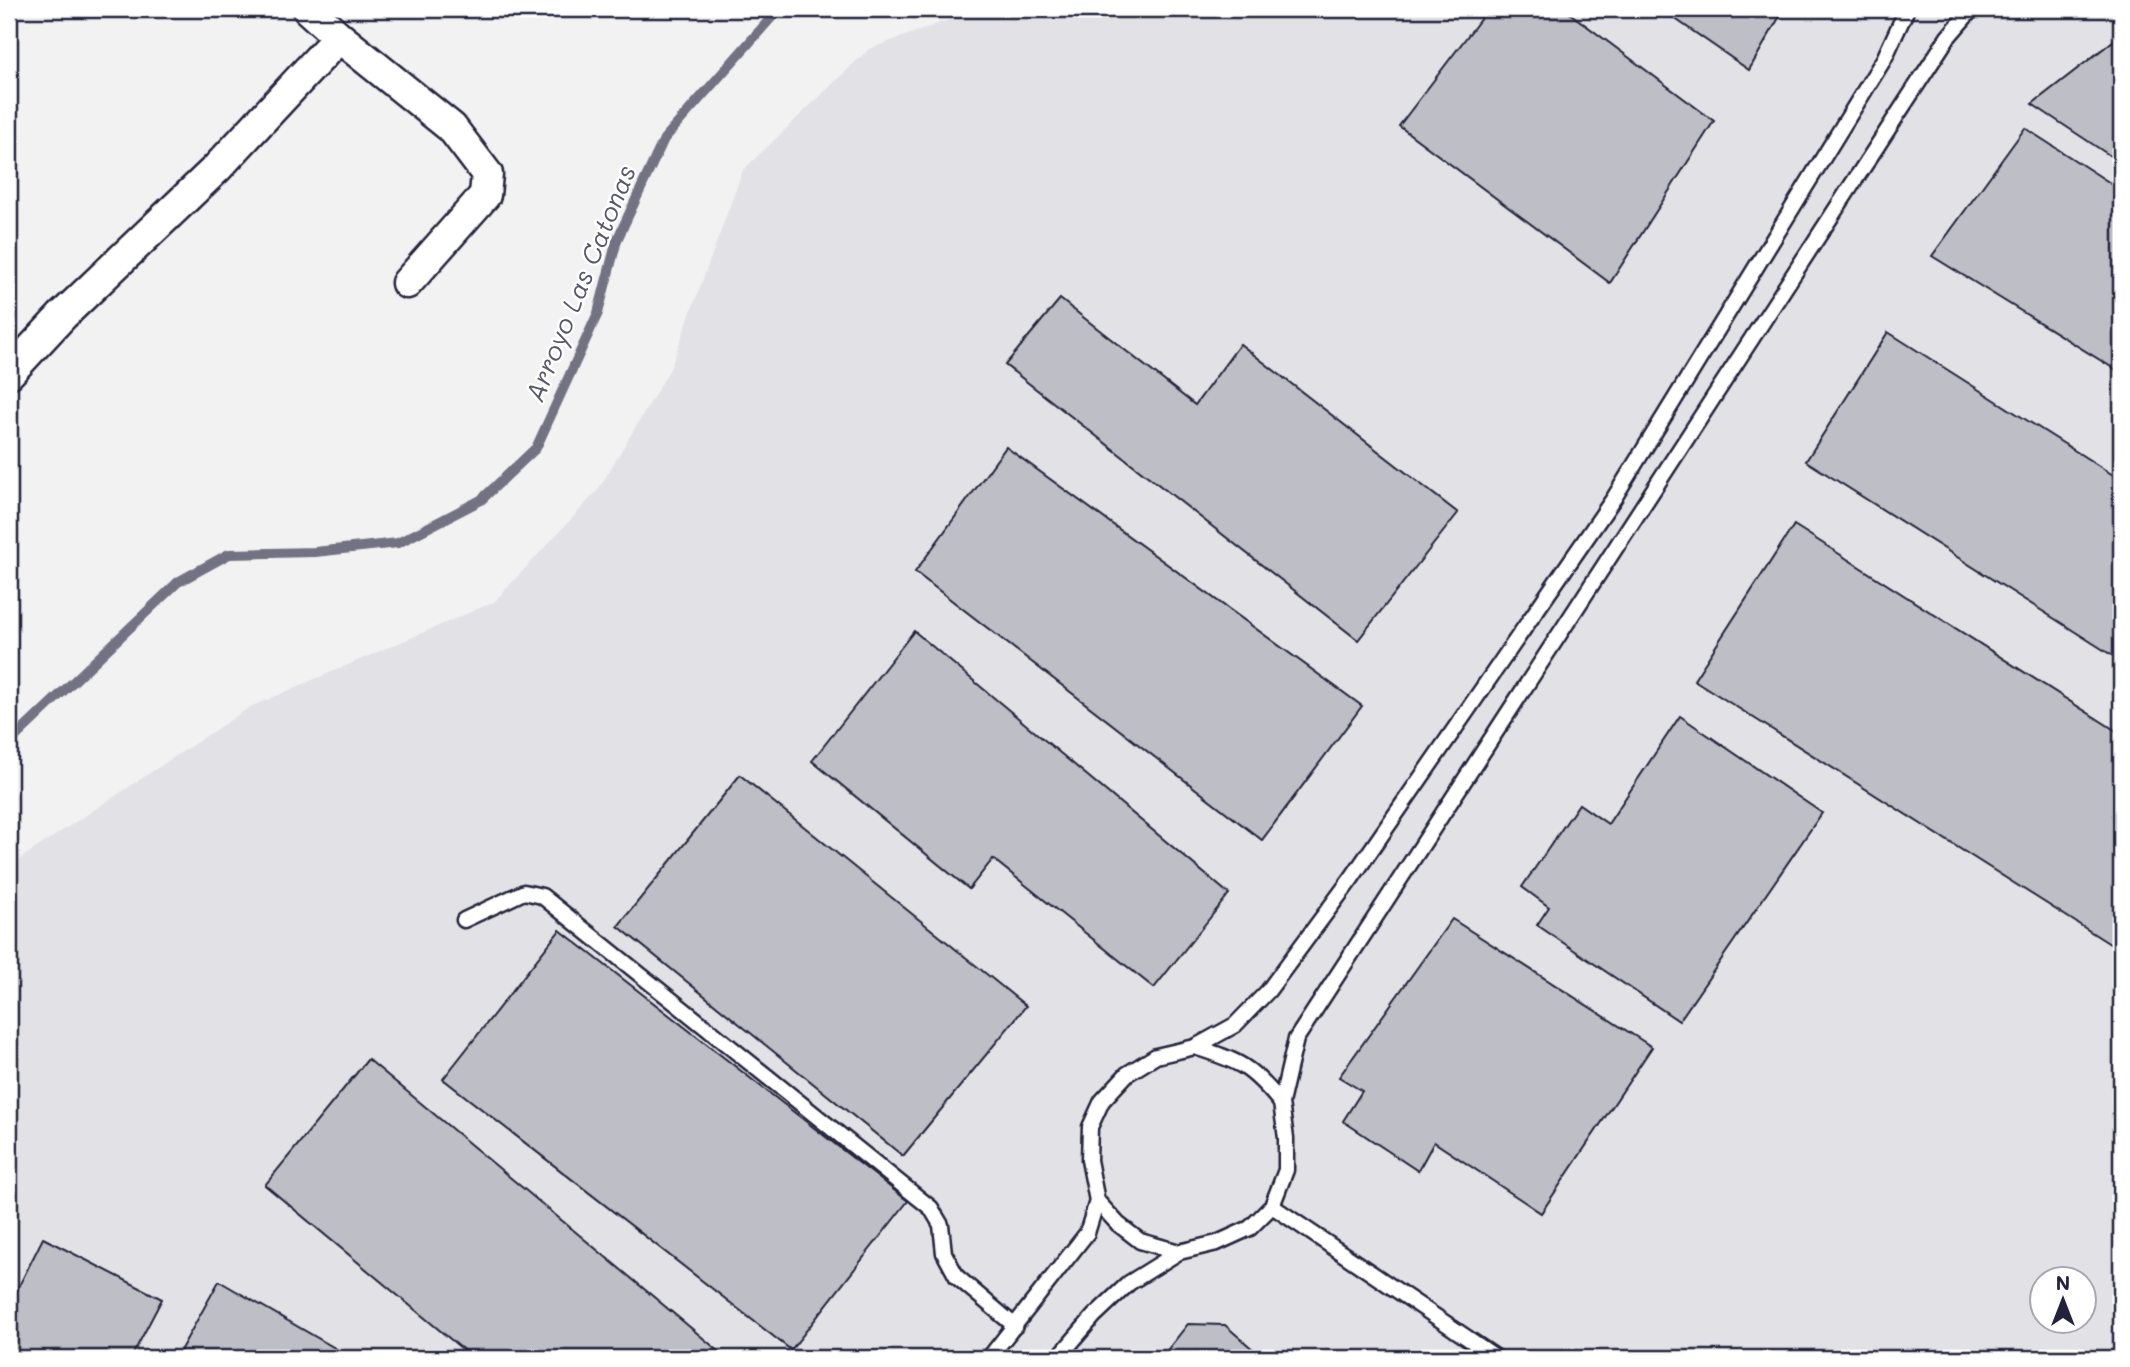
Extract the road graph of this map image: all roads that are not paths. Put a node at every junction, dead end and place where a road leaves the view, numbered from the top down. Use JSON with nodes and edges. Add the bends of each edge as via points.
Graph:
{"nodes":[{"id":1,"x":308,"y":9,"type":"edge"},
{"id":2,"x":1907,"y":9,"type":"edge"},
{"id":3,"x":1972,"y":9,"type":"edge"},
{"id":4,"x":339,"y":37,"type":"junction"},
{"id":5,"x":407,"y":283,"type":"dead end"},
{"id":6,"x":9,"y":373,"type":"edge"},
{"id":7,"x":464,"y":920,"type":"dead end"},
{"id":8,"x":1195,"y":1047,"type":"junction"},
{"id":9,"x":1281,"y":1103,"type":"junction"},
{"id":10,"x":1097,"y":1201,"type":"junction"},
{"id":11,"x":1272,"y":1206,"type":"junction"},
{"id":12,"x":1179,"y":1252,"type":"junction"},
{"id":13,"x":1015,"y":1326,"type":"junction"},
{"id":14,"x":989,"y":1358,"type":"edge"},
{"id":15,"x":1058,"y":1358,"type":"edge"},
{"id":16,"x":1497,"y":1358,"type":"edge"}],
"edges":[{"from":1,"to":4,"type":"street"},
{"from":2,"to":8,"type":"lane","via":[[1884,59],[1614,498],[1351,879],[1268,991],[1236,1025]]},
{"from":3,"to":9,"type":"lane","via":[[1948,37],[1296,1039]]},
{"from":4,"to":5,"type":"street","via":[[452,128],[487,174],[485,195]]},
{"from":4,"to":6,"type":"street","via":[[217,168],[61,316]]},
{"from":7,"to":13,"type":"lane","via":[[524,892],[542,896],[931,1208],[957,1277]]},
{"from":8,"to":9,"type":"lane","via":[[1236,1060],[1263,1080]]},
{"from":8,"to":10,"type":"lane","via":[[1156,1056],[1127,1074],[1102,1101],[1090,1127],[1088,1160]]},
{"from":9,"to":11,"type":"lane","via":[[1286,1170]]},
{"from":10,"to":12,"type":"lane","via":[[1140,1241]]},
{"from":10,"to":13,"type":"lane","via":[[1087,1233]]},
{"from":11,"to":12,"type":"lane","via":[[1250,1228],[1217,1243]]},
{"from":11,"to":16,"type":"lane"},
{"from":12,"to":15,"type":"lane","via":[[1129,1283]]},
{"from":13,"to":14,"type":"lane"}]}
